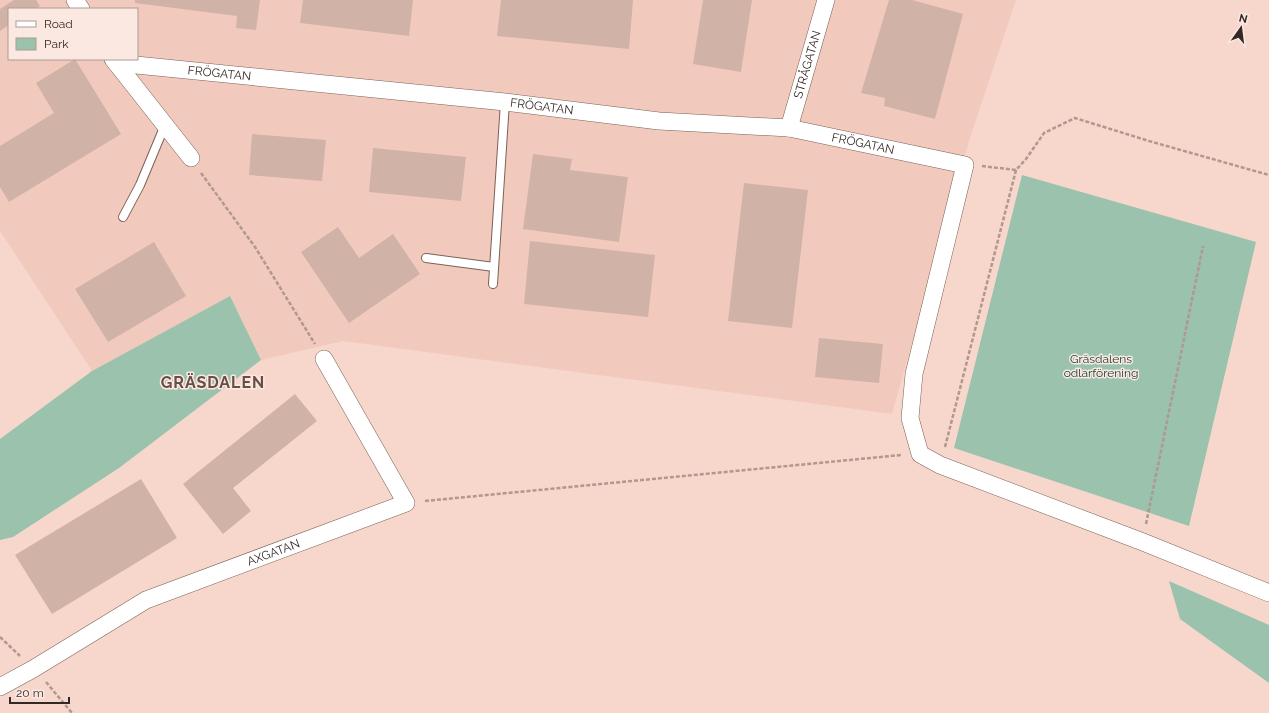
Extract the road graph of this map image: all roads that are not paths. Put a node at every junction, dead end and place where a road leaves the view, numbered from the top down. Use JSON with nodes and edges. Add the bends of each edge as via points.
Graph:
{"nodes":[{"id":1,"x":826,"y":0,"type":"edge"},
{"id":2,"x":114,"y":61,"type":"edge"},
{"id":3,"x":505,"y":102,"type":"junction"},
{"id":4,"x":165,"y":125,"type":"junction"},
{"id":5,"x":789,"y":128,"type":"junction"},
{"id":6,"x":190,"y":158,"type":"road end"},
{"id":7,"x":123,"y":217,"type":"dead end"},
{"id":8,"x":426,"y":258,"type":"dead end"},
{"id":9,"x":494,"y":267,"type":"junction"},
{"id":10,"x":493,"y":284,"type":"dead end"},
{"id":11,"x":324,"y":359,"type":"road end"},
{"id":12,"x":1269,"y":593,"type":"edge"},
{"id":13,"x":0,"y":687,"type":"edge"}],
"edges":[{"from":1,"to":5,"type":"street","name":"STRÅGATAN"},
{"from":2,"to":3,"type":"street","name":"FRÖGATAN"},
{"from":2,"to":4,"type":"street","name":"FRÖGATAN"},
{"from":3,"to":5,"type":"street","name":"FRÖGATAN","via":[[660,121]]},
{"from":3,"to":9,"type":"lane"},
{"from":4,"to":6,"type":"street","name":"FRÖGATAN"},
{"from":4,"to":7,"type":"lane","via":[[140,185]]},
{"from":5,"to":12,"type":"street","name":"FRÖGATAN","via":[[965,165],[914,374],[910,418],[920,454],[940,465]]},
{"from":8,"to":9,"type":"lane"},
{"from":9,"to":10,"type":"lane"},
{"from":11,"to":13,"type":"street","name":"AXGATAN","via":[[406,503],[146,600]]}]}
